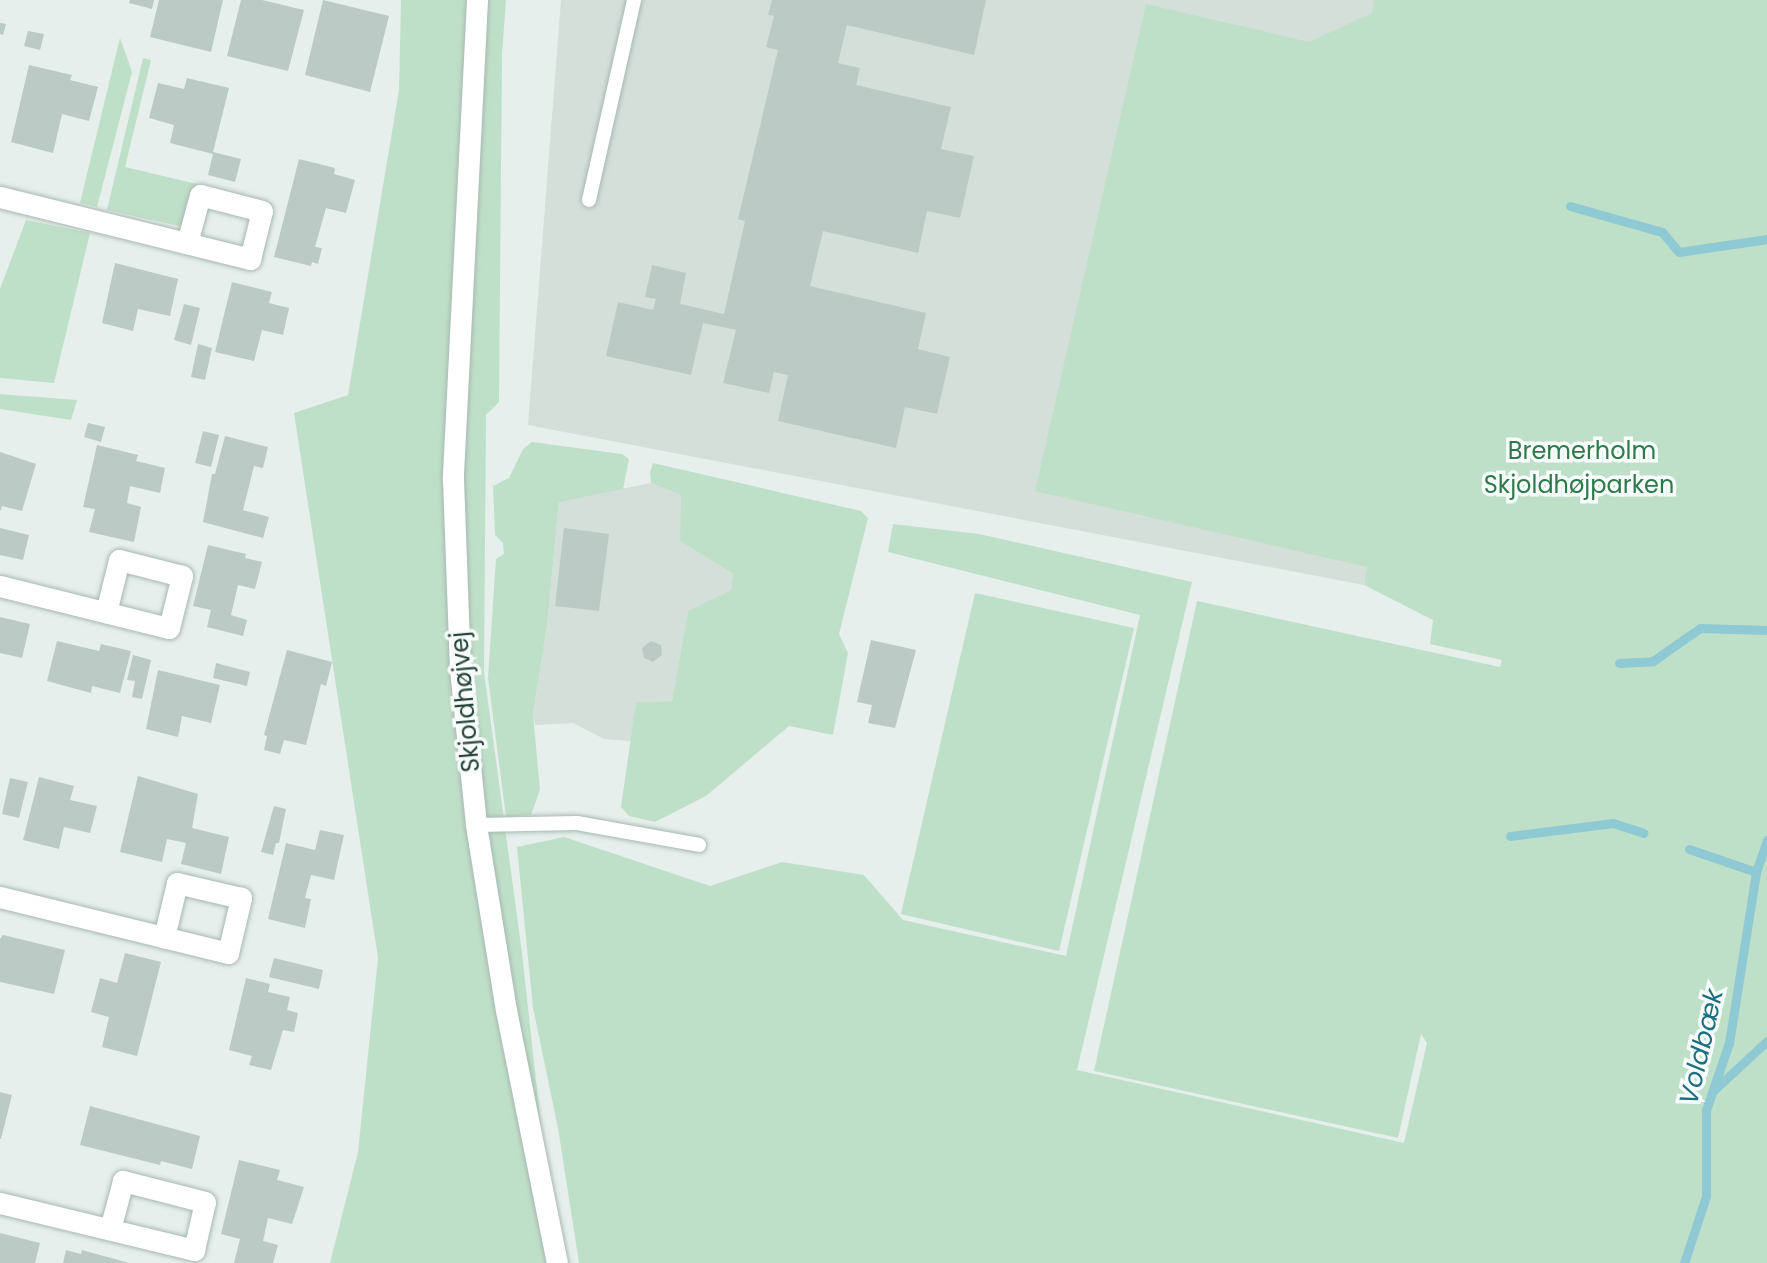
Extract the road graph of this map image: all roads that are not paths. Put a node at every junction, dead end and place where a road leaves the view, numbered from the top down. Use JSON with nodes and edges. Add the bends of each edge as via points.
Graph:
{"nodes":[{"id":1,"x":477,"y":0,"type":"edge"},
{"id":2,"x":491,"y":0,"type":"edge"},
{"id":3,"x":634,"y":0,"type":"edge"},
{"id":4,"x":471,"y":135,"type":"junction"},
{"id":5,"x":0,"y":197,"type":"edge"},
{"id":6,"x":589,"y":200,"type":"dead end"},
{"id":7,"x":187,"y":243,"type":"dead end"},
{"id":8,"x":0,"y":586,"type":"edge"},
{"id":9,"x":106,"y":612,"type":"dead end"},
{"id":10,"x":476,"y":825,"type":"junction"},
{"id":11,"x":699,"y":845,"type":"dead end"},
{"id":12,"x":0,"y":897,"type":"edge"},
{"id":13,"x":164,"y":937,"type":"dead end"},
{"id":14,"x":0,"y":1203,"type":"edge"},
{"id":15,"x":110,"y":1229,"type":"junction"},
{"id":16,"x":557,"y":1263,"type":"edge"}],
"edges":[{"from":1,"to":4,"type":"street","name":"Skjoldhøjvej"},
{"from":2,"to":4,"type":"street","name":"Skjoldhøjvej"},
{"from":3,"to":6,"type":"lane"},
{"from":4,"to":10,"type":"street","name":"Skjoldhøjvej","via":[[453,479],[460,669]]},
{"from":5,"to":7,"type":"street"},
{"from":8,"to":9,"type":"street"},
{"from":10,"to":11,"type":"lane","via":[[577,823]]},
{"from":10,"to":16,"type":"street","name":"Skjoldhøjvej","via":[[506,1010]]},
{"from":12,"to":13,"type":"street"},
{"from":14,"to":15,"type":"street"},
{"from":15,"to":15,"type":"street","via":[[194,1250],[205,1202],[123,1181]]}]}
